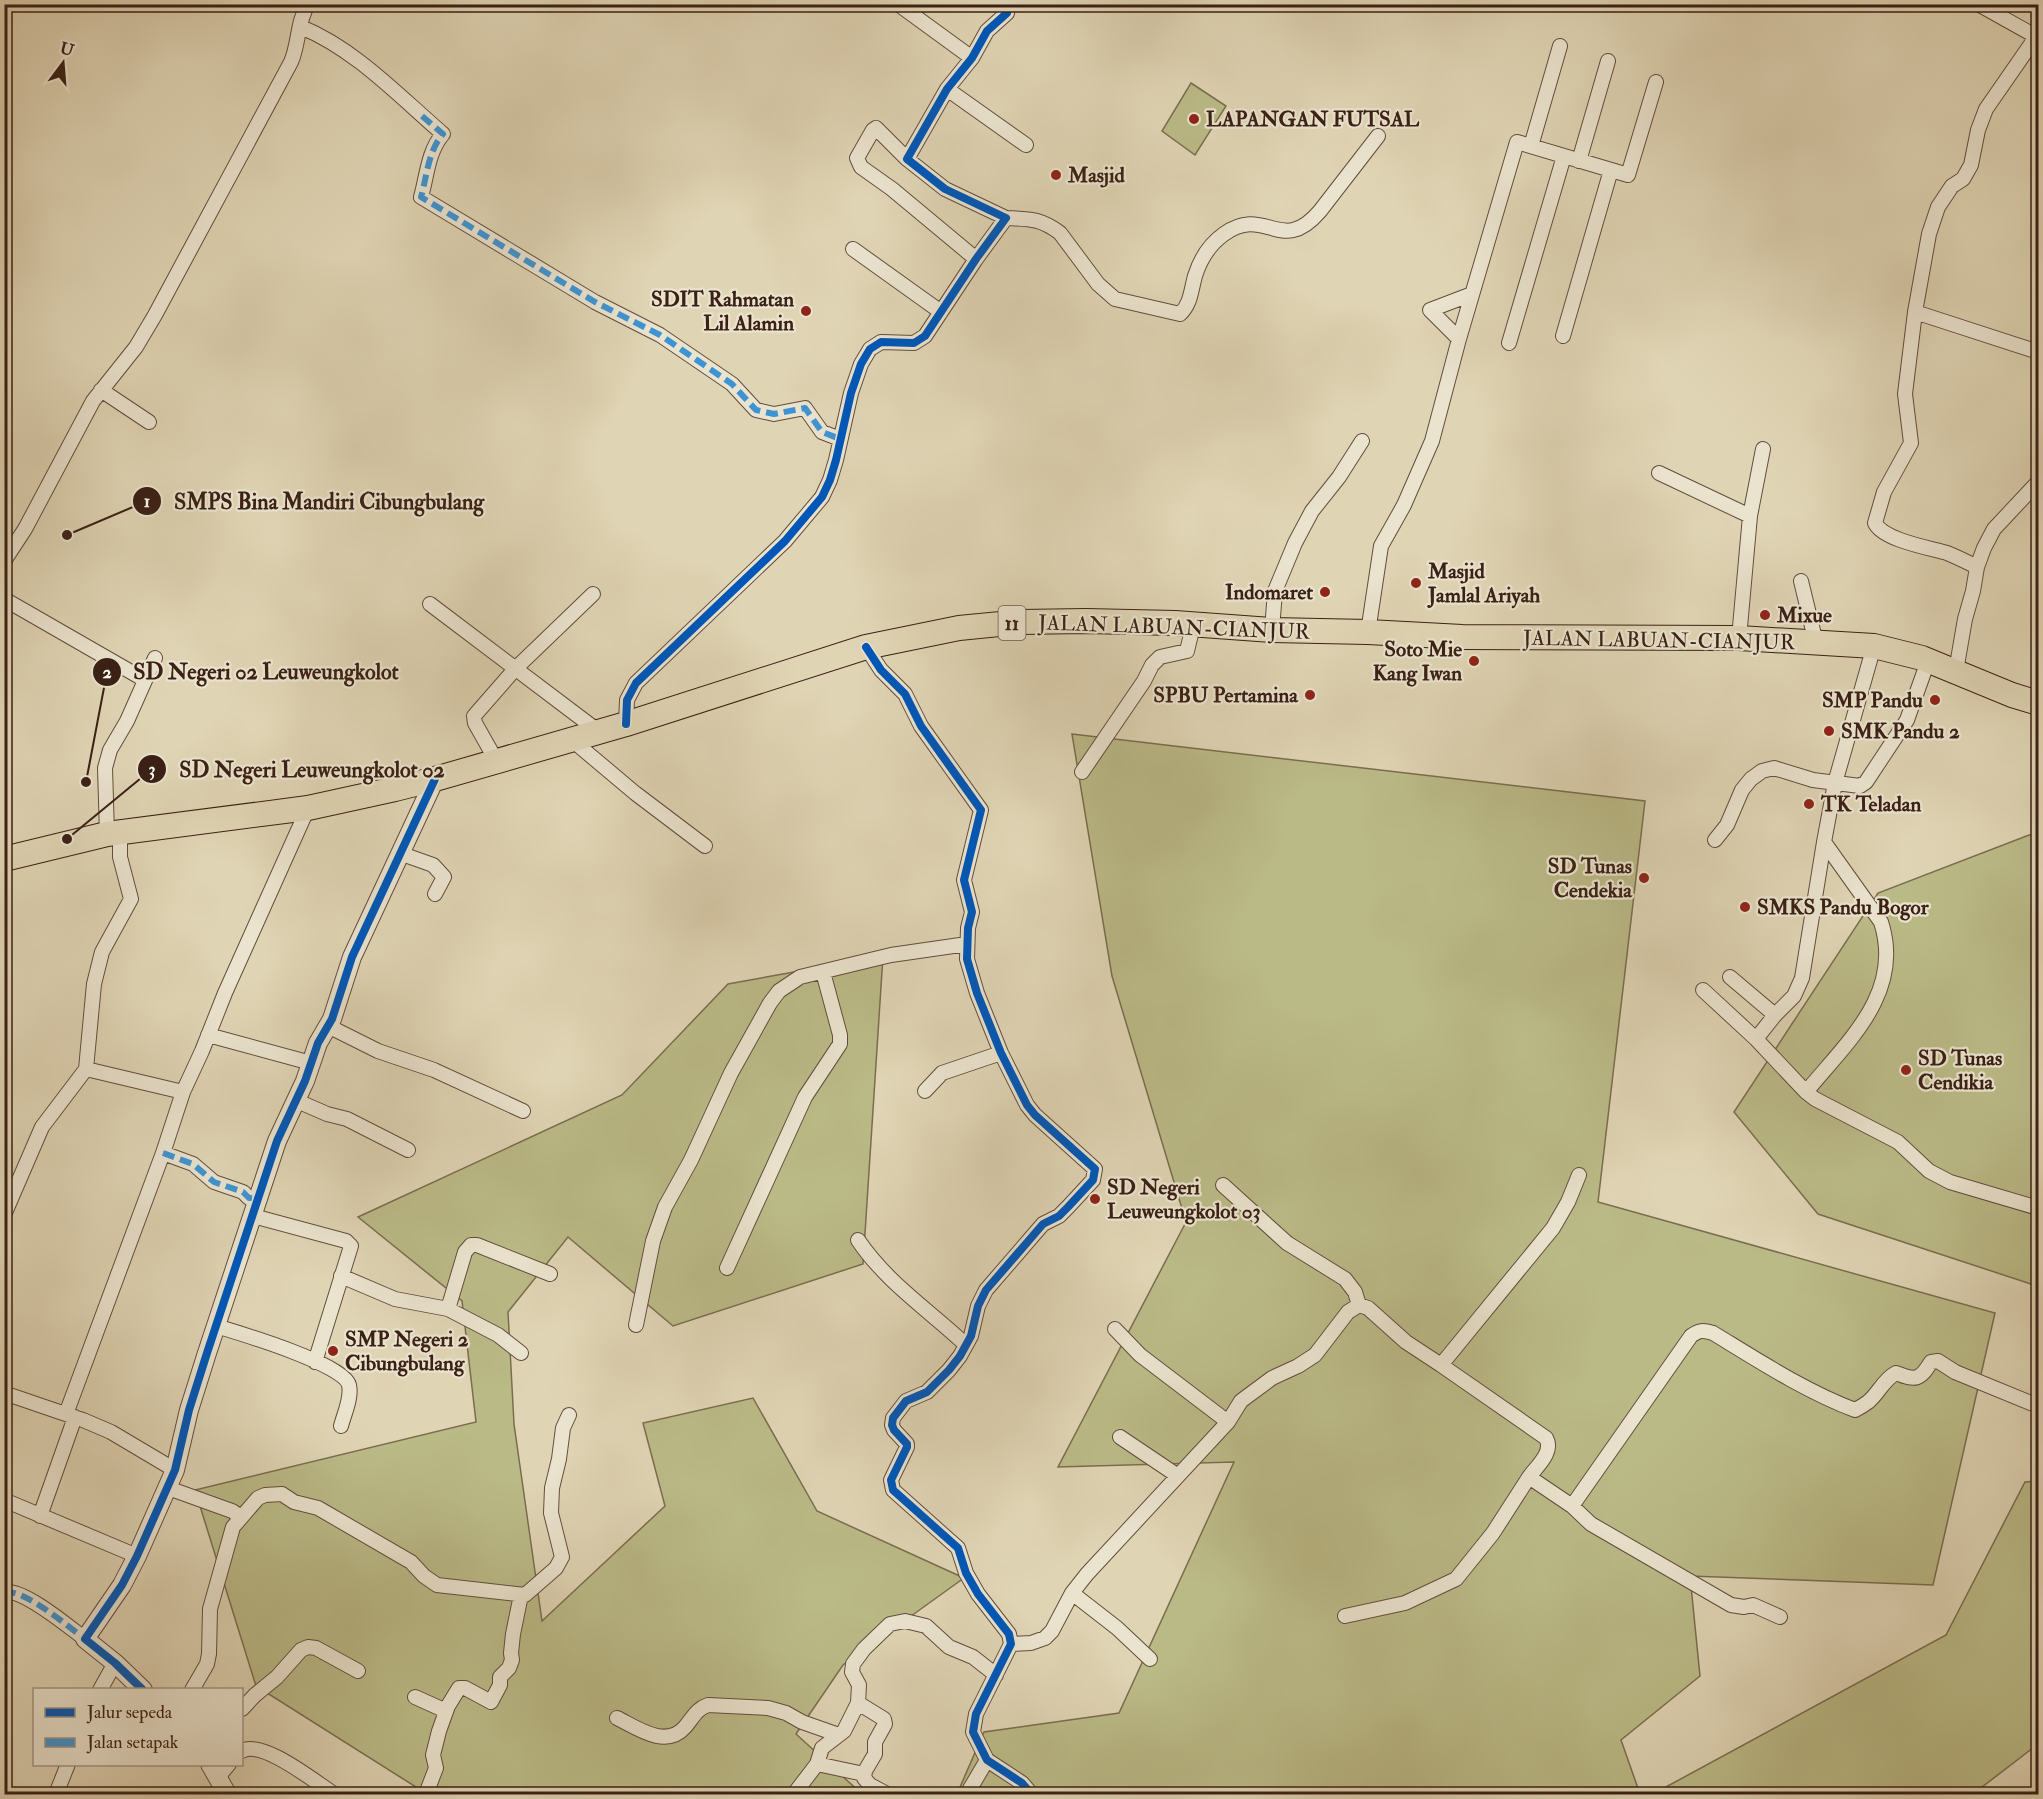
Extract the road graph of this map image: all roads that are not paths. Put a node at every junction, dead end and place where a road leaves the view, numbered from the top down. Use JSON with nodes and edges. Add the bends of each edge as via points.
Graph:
{"nodes":[{"id":1,"x":898,"y":4,"type":"edge"},
{"id":2,"x":1008,"y":4,"type":"edge"},
{"id":3,"x":1978,"y":4,"type":"edge"},
{"id":4,"x":307,"y":5,"type":"edge"},
{"id":5,"x":301,"y":27,"type":"junction"},
{"id":6,"x":2038,"y":36,"type":"edge"},
{"id":7,"x":1560,"y":45,"type":"dead end"},
{"id":8,"x":972,"y":58,"type":"junction"},
{"id":9,"x":1608,"y":61,"type":"dead end"},
{"id":10,"x":1656,"y":82,"type":"dead end"},
{"id":11,"x":947,"y":89,"type":"junction"},
{"id":12,"x":1378,"y":136,"type":"dead end"},
{"id":13,"x":1026,"y":145,"type":"dead end"},
{"id":14,"x":1531,"y":146,"type":"junction"},
{"id":15,"x":1564,"y":156,"type":"junction"},
{"id":16,"x":908,"y":159,"type":"junction"},
{"id":17,"x":1579,"y":160,"type":"junction"},
{"id":18,"x":1611,"y":170,"type":"junction"},
{"id":19,"x":1006,"y":218,"type":"junction"},
{"id":20,"x":853,"y":249,"type":"dead end"},
{"id":21,"x":976,"y":259,"type":"junction"},
{"id":22,"x":1472,"y":294,"type":"junction"},
{"id":23,"x":941,"y":312,"type":"junction"},
{"id":24,"x":1915,"y":312,"type":"junction"},
{"id":25,"x":1563,"y":336,"type":"dead end"},
{"id":26,"x":1459,"y":339,"type":"junction"},
{"id":27,"x":1509,"y":343,"type":"dead end"},
{"id":28,"x":2038,"y":352,"type":"edge"},
{"id":29,"x":100,"y":390,"type":"junction"},
{"id":30,"x":149,"y":422,"type":"dead end"},
{"id":31,"x":840,"y":439,"type":"junction"},
{"id":32,"x":1362,"y":441,"type":"dead end"},
{"id":33,"x":1763,"y":449,"type":"dead end"},
{"id":34,"x":1659,"y":473,"type":"dead end"},
{"id":35,"x":2038,"y":482,"type":"edge"},
{"id":36,"x":1750,"y":516,"type":"junction"},
{"id":37,"x":4,"y":561,"type":"edge"},
{"id":38,"x":1977,"y":567,"type":"junction"},
{"id":39,"x":1801,"y":581,"type":"dead end"},
{"id":40,"x":593,"y":594,"type":"dead end"},
{"id":41,"x":4,"y":600,"type":"edge"},
{"id":42,"x":430,"y":604,"type":"dead end"},
{"id":43,"x":1192,"y":626,"type":"junction"},
{"id":44,"x":1272,"y":630,"type":"junction"},
{"id":45,"x":1368,"y":632,"type":"junction"},
{"id":46,"x":1739,"y":638,"type":"junction"},
{"id":47,"x":1816,"y":643,"type":"junction"},
{"id":48,"x":1874,"y":646,"type":"junction"},
{"id":49,"x":866,"y":647,"type":"junction"},
{"id":50,"x":155,"y":658,"type":"dead end"},
{"id":51,"x":1928,"y":661,"type":"junction"},
{"id":52,"x":515,"y":669,"type":"junction"},
{"id":53,"x":1956,"y":671,"type":"junction"},
{"id":54,"x":145,"y":680,"type":"junction"},
{"id":55,"x":2038,"y":703,"type":"edge"},
{"id":56,"x":626,"y":724,"type":"junction"},
{"id":57,"x":598,"y":731,"type":"junction"},
{"id":58,"x":572,"y":740,"type":"junction"},
{"id":59,"x":497,"y":762,"type":"junction"},
{"id":60,"x":1082,"y":772,"type":"dead end"},
{"id":61,"x":435,"y":779,"type":"junction"},
{"id":62,"x":1835,"y":783,"type":"junction"},
{"id":63,"x":308,"y":808,"type":"junction"},
{"id":64,"x":1715,"y":840,"type":"dead end"},
{"id":65,"x":116,"y":841,"type":"junction"},
{"id":66,"x":1824,"y":842,"type":"junction"},
{"id":67,"x":705,"y":846,"type":"dead end"},
{"id":68,"x":402,"y":854,"type":"junction"},
{"id":69,"x":4,"y":859,"type":"edge"},
{"id":70,"x":435,"y":894,"type":"dead end"},
{"id":71,"x":967,"y":944,"type":"junction"},
{"id":72,"x":823,"y":972,"type":"junction"},
{"id":73,"x":1730,"y":977,"type":"dead end"},
{"id":74,"x":1703,"y":990,"type":"dead end"},
{"id":75,"x":1775,"y":1015,"type":"junction"},
{"id":76,"x":328,"y":1026,"type":"junction"},
{"id":77,"x":208,"y":1035,"type":"junction"},
{"id":78,"x":1756,"y":1039,"type":"junction"},
{"id":79,"x":1000,"y":1053,"type":"junction"},
{"id":80,"x":311,"y":1063,"type":"junction"},
{"id":81,"x":86,"y":1069,"type":"junction"},
{"id":82,"x":925,"y":1091,"type":"dead end"},
{"id":83,"x":183,"y":1092,"type":"junction"},
{"id":84,"x":1806,"y":1092,"type":"junction"},
{"id":85,"x":295,"y":1100,"type":"junction"},
{"id":86,"x":524,"y":1111,"type":"dead end"},
{"id":87,"x":408,"y":1149,"type":"dead end"},
{"id":88,"x":163,"y":1154,"type":"junction"},
{"id":89,"x":1579,"y":1175,"type":"dead end"},
{"id":90,"x":1223,"y":1185,"type":"dead end"},
{"id":91,"x":260,"y":1198,"type":"junction"},
{"id":92,"x":2038,"y":1208,"type":"edge"},
{"id":93,"x":5,"y":1212,"type":"edge"},
{"id":94,"x":253,"y":1216,"type":"junction"},
{"id":95,"x":858,"y":1240,"type":"dead end"},
{"id":96,"x":727,"y":1268,"type":"dead end"},
{"id":97,"x":550,"y":1274,"type":"dead end"},
{"id":98,"x":341,"y":1276,"type":"junction"},
{"id":99,"x":1359,"y":1305,"type":"junction"},
{"id":100,"x":448,"y":1310,"type":"junction"},
{"id":101,"x":636,"y":1325,"type":"dead end"},
{"id":102,"x":216,"y":1326,"type":"junction"},
{"id":103,"x":1115,"y":1329,"type":"dead end"},
{"id":104,"x":966,"y":1345,"type":"junction"},
{"id":105,"x":520,"y":1353,"type":"dead end"},
{"id":106,"x":315,"y":1362,"type":"junction"},
{"id":107,"x":1441,"y":1365,"type":"junction"},
{"id":108,"x":4,"y":1393,"type":"edge"},
{"id":109,"x":2038,"y":1406,"type":"edge"},
{"id":110,"x":569,"y":1415,"type":"dead end"},
{"id":111,"x":71,"y":1416,"type":"junction"},
{"id":112,"x":1228,"y":1422,"type":"junction"},
{"id":113,"x":341,"y":1426,"type":"dead end"},
{"id":114,"x":1120,"y":1437,"type":"dead end"},
{"id":115,"x":175,"y":1470,"type":"junction"},
{"id":116,"x":1178,"y":1476,"type":"junction"},
{"id":117,"x":1529,"y":1477,"type":"junction"},
{"id":118,"x":168,"y":1488,"type":"junction"},
{"id":119,"x":4,"y":1500,"type":"edge"},
{"id":120,"x":1572,"y":1506,"type":"junction"},
{"id":121,"x":40,"y":1516,"type":"junction"},
{"id":122,"x":241,"y":1517,"type":"junction"},
{"id":123,"x":137,"y":1556,"type":"junction"},
{"id":124,"x":4,"y":1592,"type":"edge"},
{"id":125,"x":1072,"y":1593,"type":"junction"},
{"id":126,"x":521,"y":1595,"type":"junction"},
{"id":127,"x":1346,"y":1616,"type":"dead end"},
{"id":128,"x":1780,"y":1617,"type":"dead end"},
{"id":129,"x":85,"y":1639,"type":"junction"},
{"id":130,"x":1011,"y":1644,"type":"junction"},
{"id":131,"x":1150,"y":1659,"type":"dead end"},
{"id":132,"x":115,"y":1663,"type":"junction"},
{"id":133,"x":358,"y":1671,"type":"dead end"},
{"id":134,"x":996,"y":1675,"type":"junction"},
{"id":135,"x":101,"y":1688,"type":"edge"},
{"id":136,"x":142,"y":1688,"type":"edge"},
{"id":137,"x":193,"y":1688,"type":"edge"},
{"id":138,"x":415,"y":1697,"type":"dead end"},
{"id":139,"x":858,"y":1703,"type":"junction"},
{"id":140,"x":243,"y":1708,"type":"edge"},
{"id":141,"x":446,"y":1711,"type":"junction"},
{"id":142,"x":617,"y":1718,"type":"dead end"},
{"id":143,"x":839,"y":1735,"type":"junction"},
{"id":144,"x":243,"y":1751,"type":"edge"},
{"id":145,"x":987,"y":1760,"type":"junction"},
{"id":146,"x":818,"y":1764,"type":"junction"},
{"id":147,"x":67,"y":1766,"type":"edge"},
{"id":148,"x":219,"y":1769,"type":"edge"},
{"id":149,"x":864,"y":1774,"type":"junction"},
{"id":150,"x":56,"y":1794,"type":"edge"},
{"id":151,"x":227,"y":1794,"type":"edge"},
{"id":152,"x":334,"y":1794,"type":"edge"},
{"id":153,"x":426,"y":1794,"type":"edge"},
{"id":154,"x":794,"y":1794,"type":"edge"},
{"id":155,"x":887,"y":1794,"type":"edge"},
{"id":156,"x":967,"y":1794,"type":"edge"},
{"id":157,"x":1028,"y":1794,"type":"edge"}],
"edges":[{"from":1,"to":8,"type":"street"},
{"from":2,"to":8,"type":"street","via":[[1007,13],[987,31]]},
{"from":3,"to":6,"type":"street"},
{"from":4,"to":5,"type":"street"},
{"from":5,"to":29,"type":"street","via":[[291,62],[150,324]]},
{"from":5,"to":31,"type":"street","via":[[360,63],[442,134],[435,143],[421,197],[594,302],[660,335],[732,384],[756,410],[774,414],[806,408],[822,432]]},
{"from":6,"to":24,"type":"street","via":[[1986,109],[1971,165],[1938,207],[1929,234]]},
{"from":7,"to":14,"type":"street"},
{"from":8,"to":11,"type":"street"},
{"from":9,"to":17,"type":"street"},
{"from":10,"to":18,"type":"street","via":[[1628,175]]},
{"from":11,"to":13,"type":"street"},
{"from":11,"to":16,"type":"street"},
{"from":12,"to":19,"type":"street","via":[[1312,221],[1298,230],[1250,223],[1222,235],[1205,254],[1188,306],[1180,314],[1115,298],[1098,284],[1053,227],[1028,218]]},
{"from":14,"to":15,"type":"street"},
{"from":14,"to":22,"type":"street","via":[[1517,142]]},
{"from":15,"to":17,"type":"street"},
{"from":15,"to":27,"type":"street"},
{"from":16,"to":19,"type":"street","via":[[945,189]]},
{"from":16,"to":21,"type":"street","via":[[876,128],[857,158],[861,167]]},
{"from":17,"to":18,"type":"street"},
{"from":18,"to":25,"type":"street"},
{"from":19,"to":21,"type":"street"},
{"from":20,"to":23,"type":"street"},
{"from":21,"to":23,"type":"street"},
{"from":22,"to":26,"type":"street"},
{"from":22,"to":26,"type":"street","via":[[1430,310]]},
{"from":23,"to":31,"type":"street","via":[[925,336],[914,343],[881,342],[870,349],[854,383]]},
{"from":24,"to":28,"type":"street"},
{"from":24,"to":38,"type":"street","via":[[1905,394],[1911,443],[1884,492],[1875,523],[1906,542]]},
{"from":26,"to":45,"type":"street","via":[[1432,441],[1381,546]]},
{"from":29,"to":30,"type":"street"},
{"from":29,"to":37,"type":"street"},
{"from":31,"to":56,"type":"street","via":[[830,480],[810,513],[636,683],[627,700]]},
{"from":32,"to":44,"type":"street","via":[[1312,511],[1295,543],[1275,591]]},
{"from":33,"to":36,"type":"street"},
{"from":34,"to":36,"type":"street"},
{"from":35,"to":38,"type":"street","via":[[1994,529]]},
{"from":36,"to":46,"type":"street"},
{"from":38,"to":53,"type":"street"},
{"from":39,"to":47,"type":"street"},
{"from":40,"to":52,"type":"street"},
{"from":41,"to":54,"type":"street"},
{"from":42,"to":52,"type":"street"},
{"from":43,"to":44,"type":"highway","name":"JALAN LABUAN-CIANJUR","number":"11"},
{"from":43,"to":49,"type":"highway","name":"JALAN LABUAN-CIANJUR","number":"11","via":[[1020,622],[959,628]]},
{"from":43,"to":60,"type":"street","via":[[1187,651],[1160,657],[1152,664]]},
{"from":44,"to":45,"type":"highway","name":"JALAN LABUAN-CIANJUR","number":"11"},
{"from":45,"to":46,"type":"highway","name":"JALAN LABUAN-CIANJUR","number":"11","via":[[1462,637]]},
{"from":46,"to":47,"type":"highway","name":"JALAN LABUAN-CIANJUR","number":"11"},
{"from":47,"to":48,"type":"highway","name":"JALAN LABUAN-CIANJUR","number":"11"},
{"from":48,"to":51,"type":"highway","name":"JALAN LABUAN-CIANJUR","number":"11"},
{"from":48,"to":62,"type":"street"},
{"from":49,"to":56,"type":"highway","name":"JALAN LABUAN-CIANJUR","number":"11"},
{"from":49,"to":71,"type":"street","via":[[881,670],[905,694],[921,726],[981,810],[964,880],[972,912]]},
{"from":50,"to":54,"type":"street"},
{"from":51,"to":53,"type":"highway","name":"JALAN LABUAN-CIANJUR","number":"11"},
{"from":51,"to":62,"type":"street","via":[[1907,720],[1866,782],[1860,786]]},
{"from":52,"to":57,"type":"street"},
{"from":52,"to":59,"type":"street","via":[[473,718]]},
{"from":53,"to":55,"type":"highway","name":"JALAN LABUAN-CIANJUR","number":"11"},
{"from":54,"to":65,"type":"street","via":[[105,768]]},
{"from":56,"to":57,"type":"highway","name":"JALAN LABUAN-CIANJUR","number":"11"},
{"from":57,"to":58,"type":"highway","name":"JALAN LABUAN-CIANJUR","number":"11"},
{"from":58,"to":59,"type":"highway","name":"JALAN LABUAN-CIANJUR","number":"11"},
{"from":58,"to":67,"type":"street"},
{"from":59,"to":61,"type":"highway","name":"JALAN LABUAN-CIANJUR","number":"11"},
{"from":61,"to":63,"type":"highway","name":"JALAN LABUAN-CIANJUR","number":"11"},
{"from":61,"to":68,"type":"street"},
{"from":62,"to":64,"type":"street","via":[[1774,768],[1762,771],[1742,790],[1727,825]]},
{"from":62,"to":66,"type":"street"},
{"from":63,"to":65,"type":"highway","name":"JALAN LABUAN-CIANJUR","number":"11"},
{"from":63,"to":77,"type":"street"},
{"from":65,"to":69,"type":"highway","name":"JALAN LABUAN-CIANJUR","number":"11"},
{"from":65,"to":81,"type":"street","via":[[131,899],[102,952],[94,984]]},
{"from":66,"to":75,"type":"street","via":[[1802,978],[1794,996]]},
{"from":66,"to":84,"type":"street","via":[[1881,922],[1887,962],[1881,990],[1865,1020]]},
{"from":68,"to":70,"type":"street","via":[[434,866],[444,877]]},
{"from":68,"to":76,"type":"street","via":[[352,957]]},
{"from":71,"to":72,"type":"street","via":[[891,955]]},
{"from":71,"to":79,"type":"street","via":[[970,974]]},
{"from":72,"to":96,"type":"street","via":[[840,1044],[805,1098]]},
{"from":72,"to":101,"type":"street","via":[[797,978],[779,991],[731,1073],[653,1241]]},
{"from":73,"to":75,"type":"street"},
{"from":74,"to":78,"type":"street"},
{"from":75,"to":78,"type":"street"},
{"from":76,"to":80,"type":"street"},
{"from":76,"to":86,"type":"street","via":[[378,1051],[435,1070]]},
{"from":77,"to":80,"type":"street"},
{"from":77,"to":83,"type":"street"},
{"from":78,"to":84,"type":"street"},
{"from":79,"to":82,"type":"street","via":[[942,1073]]},
{"from":79,"to":104,"type":"street","via":[[1035,1115],[1094,1167],[1095,1173],[1068,1207],[1043,1224],[986,1290]]},
{"from":80,"to":85,"type":"street"},
{"from":81,"to":83,"type":"street"},
{"from":81,"to":93,"type":"street","via":[[42,1127]]},
{"from":83,"to":88,"type":"street"},
{"from":84,"to":92,"type":"street","via":[[1898,1142],[1929,1171],[1950,1182]]},
{"from":85,"to":87,"type":"street","via":[[347,1119]]},
{"from":85,"to":91,"type":"street","via":[[277,1141]]},
{"from":88,"to":91,"type":"street","via":[[193,1164],[214,1182],[249,1198]]},
{"from":88,"to":111,"type":"street"},
{"from":89,"to":107,"type":"street","via":[[1553,1228]]},
{"from":90,"to":99,"type":"street","via":[[1287,1243],[1345,1279]]},
{"from":91,"to":94,"type":"street"},
{"from":94,"to":98,"type":"street","via":[[346,1241],[351,1246]]},
{"from":94,"to":102,"type":"street"},
{"from":95,"to":104,"type":"street","via":[[886,1273]]},
{"from":97,"to":100,"type":"street","via":[[471,1245],[465,1252]]},
{"from":98,"to":100,"type":"street","via":[[394,1299]]},
{"from":98,"to":106,"type":"street"},
{"from":99,"to":107,"type":"street"},
{"from":99,"to":112,"type":"street","via":[[1348,1312],[1315,1355],[1272,1378],[1241,1401]]},
{"from":100,"to":105,"type":"street","via":[[498,1335]]},
{"from":102,"to":106,"type":"street"},
{"from":102,"to":115,"type":"street"},
{"from":103,"to":112,"type":"street","via":[[1140,1355]]},
{"from":104,"to":130,"type":"street","via":[[936,1384],[906,1401],[893,1418],[894,1430],[907,1448],[890,1485],[958,1548],[966,1573],[1009,1634]]},
{"from":106,"to":113,"type":"street","via":[[342,1376],[350,1387]]},
{"from":107,"to":117,"type":"street","via":[[1546,1438],[1547,1452]]},
{"from":108,"to":111,"type":"street"},
{"from":109,"to":120,"type":"street","via":[[1955,1372],[1938,1361],[1931,1362],[1914,1379],[1892,1375],[1869,1401],[1855,1410],[1713,1334],[1697,1331]]},
{"from":110,"to":126,"type":"street","via":[[552,1488],[551,1513],[562,1557],[556,1568]]},
{"from":111,"to":115,"type":"street","via":[[111,1432]]},
{"from":111,"to":121,"type":"street"},
{"from":112,"to":116,"type":"street"},
{"from":114,"to":116,"type":"street"},
{"from":115,"to":118,"type":"street"},
{"from":116,"to":125,"type":"street"},
{"from":117,"to":120,"type":"street"},
{"from":117,"to":127,"type":"street","via":[[1493,1533],[1456,1579],[1405,1603]]},
{"from":118,"to":122,"type":"street"},
{"from":118,"to":123,"type":"street"},
{"from":119,"to":121,"type":"street"},
{"from":120,"to":128,"type":"street","via":[[1591,1524],[1723,1601],[1738,1607],[1754,1605]]},
{"from":121,"to":123,"type":"street"},
{"from":122,"to":126,"type":"street","via":[[258,1498],[282,1494],[355,1529],[411,1562],[437,1584]]},
{"from":122,"to":137,"type":"street","via":[[232,1527],[210,1610],[207,1664]]},
{"from":123,"to":129,"type":"street"},
{"from":124,"to":129,"type":"street","via":[[24,1597]]},
{"from":125,"to":130,"type":"street","via":[[1045,1638]]},
{"from":125,"to":131,"type":"street"},
{"from":126,"to":141,"type":"street","via":[[512,1660],[500,1677],[491,1702],[459,1688]]},
{"from":129,"to":132,"type":"street"},
{"from":130,"to":134,"type":"street"},
{"from":132,"to":135,"type":"street"},
{"from":132,"to":136,"type":"street"},
{"from":133,"to":140,"type":"street","via":[[308,1647]]},
{"from":134,"to":139,"type":"street","via":[[973,1657],[948,1647],[926,1626],[899,1621],[890,1624],[864,1648],[853,1664]]},
{"from":134,"to":145,"type":"street","via":[[976,1714],[973,1732]]},
{"from":138,"to":141,"type":"street"},
{"from":139,"to":143,"type":"street"},
{"from":139,"to":149,"type":"street","via":[[884,1719],[885,1724]]},
{"from":141,"to":153,"type":"street","via":[[433,1755],[436,1768]]},
{"from":142,"to":143,"type":"street","via":[[651,1734],[668,1737],[676,1735],[702,1707],[754,1706],[786,1713]]},
{"from":143,"to":146,"type":"street","via":[[822,1748]]},
{"from":144,"to":152,"type":"street","via":[[256,1748],[271,1754]]},
{"from":145,"to":156,"type":"street"},
{"from":145,"to":157,"type":"street","via":[[1022,1782]]},
{"from":146,"to":149,"type":"street"},
{"from":146,"to":154,"type":"street"},
{"from":147,"to":150,"type":"street"},
{"from":148,"to":151,"type":"street"},
{"from":149,"to":155,"type":"street","via":[[870,1785]]}]}
